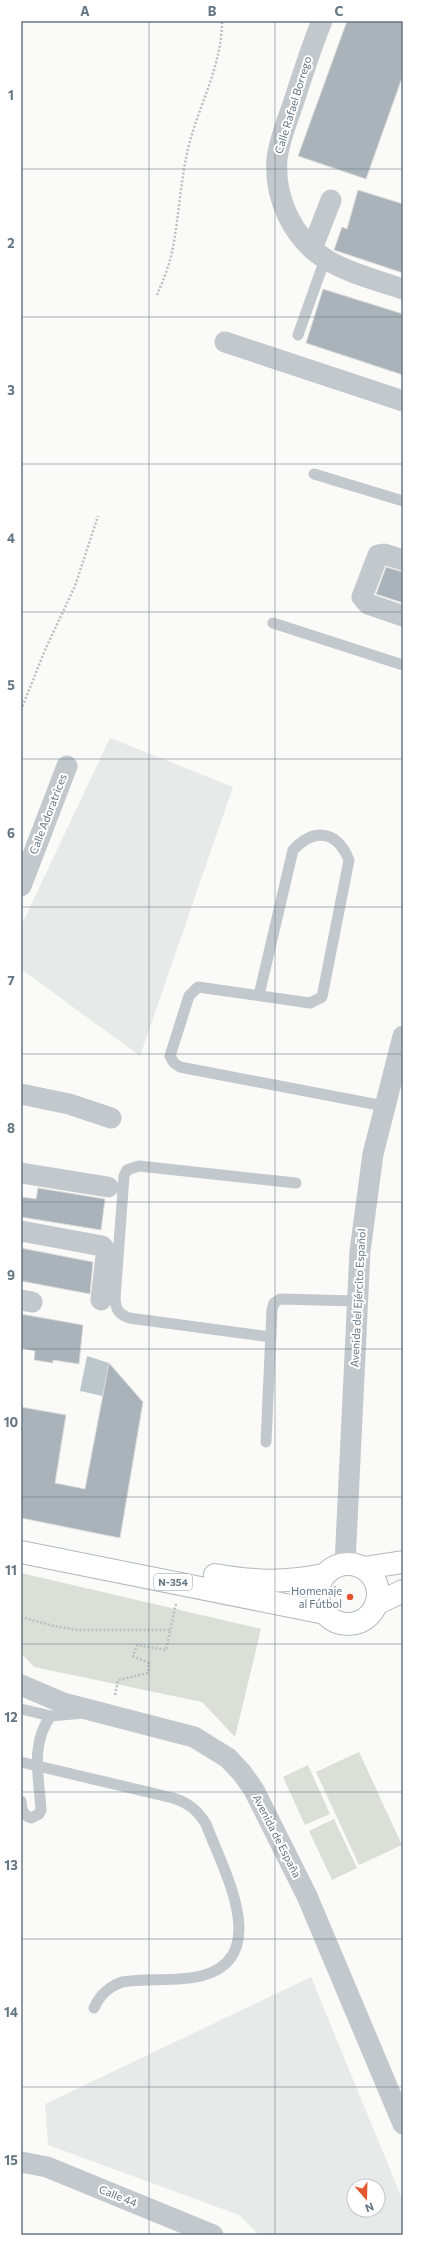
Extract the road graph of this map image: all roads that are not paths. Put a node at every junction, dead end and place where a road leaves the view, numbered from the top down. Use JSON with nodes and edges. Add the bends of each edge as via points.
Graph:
{"nodes":[{"id":1,"x":322,"y":21,"type":"edge"},
{"id":2,"x":331,"y":200,"type":"dead end"},
{"id":3,"x":318,"y":254,"type":"junction"},
{"id":4,"x":403,"y":289,"type":"edge"},
{"id":5,"x":298,"y":335,"type":"dead end"},
{"id":6,"x":225,"y":342,"type":"dead end"},
{"id":7,"x":403,"y":400,"type":"edge"},
{"id":8,"x":314,"y":474,"type":"dead end"},
{"id":9,"x":403,"y":501,"type":"edge"},
{"id":10,"x":403,"y":560,"type":"edge"},
{"id":11,"x":403,"y":616,"type":"edge"},
{"id":12,"x":272,"y":623,"type":"dead end"},
{"id":13,"x":403,"y":665,"type":"edge"},
{"id":14,"x":67,"y":766,"type":"dead end"},
{"id":15,"x":21,"y":886,"type":"edge"},
{"id":16,"x":259,"y":995,"type":"junction"},
{"id":17,"x":402,"y":1043,"type":"edge"},
{"id":18,"x":21,"y":1094,"type":"edge"},
{"id":19,"x":384,"y":1106,"type":"junction"},
{"id":20,"x":111,"y":1118,"type":"dead end"},
{"id":21,"x":21,"y":1173,"type":"edge"},
{"id":22,"x":296,"y":1182,"type":"dead end"},
{"id":23,"x":108,"y":1187,"type":"dead end"},
{"id":24,"x":21,"y":1231,"type":"edge"},
{"id":25,"x":102,"y":1300,"type":"dead end"},
{"id":26,"x":357,"y":1300,"type":"junction"},
{"id":27,"x":271,"y":1337,"type":"junction"},
{"id":28,"x":266,"y":1442,"type":"dead end"},
{"id":29,"x":21,"y":1539,"type":"edge"},
{"id":30,"x":21,"y":1552,"type":"edge"},
{"id":31,"x":403,"y":1562,"type":"edge"},
{"id":32,"x":354,"y":1566,"type":"junction"},
{"id":33,"x":324,"y":1575,"type":"junction"},
{"id":34,"x":403,"y":1591,"type":"edge"},
{"id":35,"x":376,"y":1604,"type":"junction"},
{"id":36,"x":326,"y":1613,"type":"junction"},
{"id":37,"x":21,"y":1685,"type":"edge"},
{"id":38,"x":21,"y":1709,"type":"edge"},
{"id":39,"x":90,"y":1711,"type":"junction"},
{"id":40,"x":51,"y":1716,"type":"junction"},
{"id":41,"x":21,"y":1762,"type":"edge"},
{"id":42,"x":39,"y":1766,"type":"junction"},
{"id":43,"x":21,"y":1801,"type":"edge"},
{"id":44,"x":94,"y":2008,"type":"dead end"},
{"id":45,"x":403,"y":2124,"type":"edge"},
{"id":46,"x":21,"y":2162,"type":"edge"},
{"id":47,"x":213,"y":2235,"type":"edge"}],
"edges":[{"from":1,"to":3,"type":"street","name":"Calle Rafael Borrego","via":[[310,50],[277,158],[277,183],[284,208],[295,230]]},
{"from":2,"to":3,"type":"street"},
{"from":3,"to":4,"type":"street","name":"Calle Rafael Borrego","via":[[339,266]]},
{"from":3,"to":5,"type":"lane"},
{"from":6,"to":7,"type":"street"},
{"from":8,"to":9,"type":"lane"},
{"from":10,"to":11,"type":"street","via":[[384,554],[378,555],[362,596],[368,604]]},
{"from":12,"to":13,"type":"lane"},
{"from":14,"to":15,"type":"street","name":"Calle Adoratrices"},
{"from":16,"to":16,"type":"lane","via":[[310,1003],[322,998],[349,860],[344,847],[332,838],[318,835],[304,839],[294,850]]},
{"from":16,"to":19,"type":"lane","via":[[204,987],[193,991],[189,996],[172,1048],[170,1056],[174,1063],[180,1067]]},
{"from":17,"to":19,"type":"street","name":"Avenida del Ejército Español"},
{"from":18,"to":20,"type":"street","via":[[69,1104]]},
{"from":19,"to":26,"type":"street","name":"Avenida del Ejército Español","via":[[365,1202]]},
{"from":21,"to":23,"type":"street"},
{"from":22,"to":27,"type":"lane","via":[[139,1166],[127,1170],[124,1176],[115,1299],[116,1308],[121,1315]]},
{"from":24,"to":25,"type":"street","via":[[102,1246],[106,1251]]},
{"from":26,"to":27,"type":"lane","via":[[280,1299],[274,1303],[272,1310]]},
{"from":26,"to":32,"type":"street","name":"Avenida del Ejército Español"},
{"from":27,"to":28,"type":"lane"},
{"from":29,"to":33,"type":"highway","number":"N-354","via":[[250,1581],[294,1580]]},
{"from":30,"to":36,"type":"highway","number":"N-354"},
{"from":31,"to":32,"type":"highway","number":"N-354"},
{"from":32,"to":33,"type":"highway","number":"N-354","via":[[337,1566]]},
{"from":32,"to":35,"type":"highway","via":[[371,1575],[377,1583]]},
{"from":33,"to":36,"type":"highway","via":[[318,1594],[320,1604]]},
{"from":34,"to":35,"type":"highway","number":"N-354"},
{"from":35,"to":36,"type":"highway","number":"N-354","via":[[372,1611],[358,1622],[340,1622]]},
{"from":37,"to":39,"type":"street","name":"Avenida de España","via":[[63,1703]]},
{"from":38,"to":40,"type":"lane"},
{"from":39,"to":40,"type":"lane"},
{"from":39,"to":45,"type":"street","name":"Avenida de España","via":[[194,1737],[228,1758],[246,1779],[254,1790],[307,1896]]},
{"from":40,"to":42,"type":"lane","via":[[43,1727],[39,1739]]},
{"from":41,"to":42,"type":"lane"},
{"from":42,"to":43,"type":"lane","via":[[39,1814],[31,1818],[26,1816]]},
{"from":42,"to":44,"type":"lane","via":[[173,1798],[188,1804],[206,1824],[221,1858],[235,1902],[238,1941],[224,1965],[200,1976],[122,1982],[102,1994]]},
{"from":46,"to":47,"type":"street","name":"Calle 44","via":[[47,2167]]}]}
